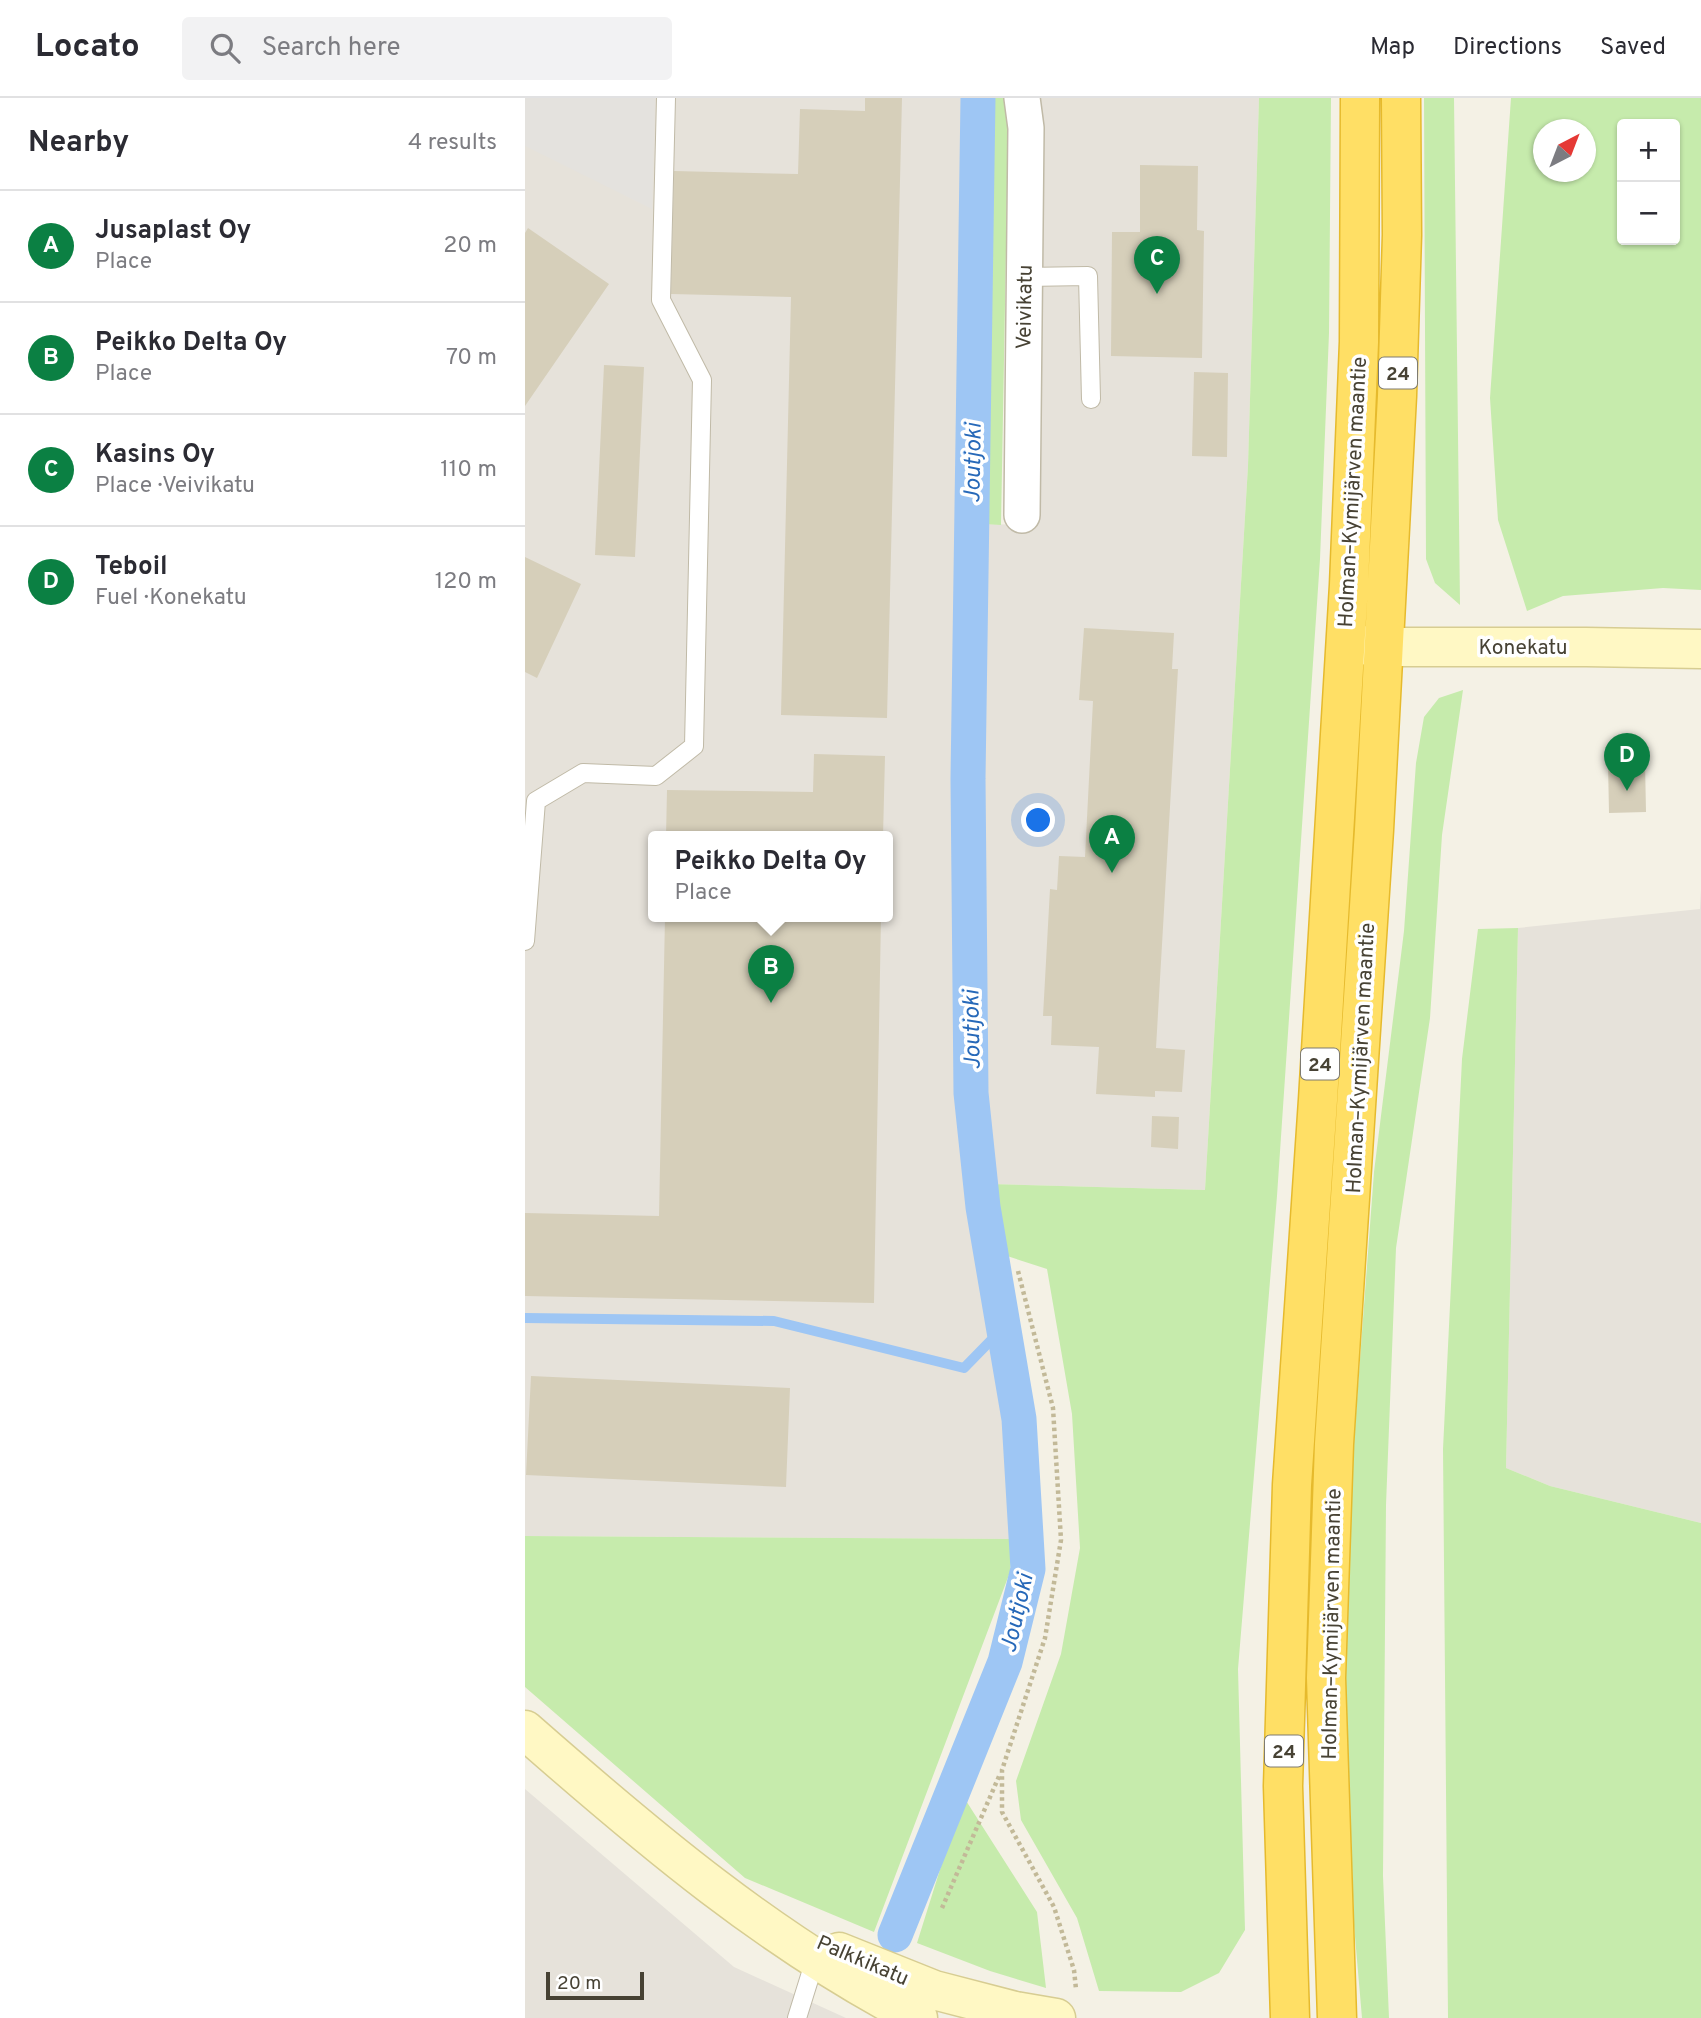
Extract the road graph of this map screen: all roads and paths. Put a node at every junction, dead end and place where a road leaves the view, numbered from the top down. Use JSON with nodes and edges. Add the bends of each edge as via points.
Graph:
{"nodes":[{"id":1,"x":666,"y":98,"type":"edge"},
{"id":2,"x":1022,"y":98,"type":"edge"},
{"id":3,"x":1360,"y":98,"type":"edge"},
{"id":4,"x":1401,"y":98,"type":"edge"},
{"id":5,"x":1025,"y":277,"type":"junction"},
{"id":6,"x":1091,"y":399,"type":"dead end"},
{"id":7,"x":1022,"y":515,"type":"dead end"},
{"id":8,"x":1345,"y":643,"type":"junction"},
{"id":9,"x":1383,"y":647,"type":"junction"},
{"id":10,"x":1701,"y":649,"type":"edge"},
{"id":11,"x":528,"y":872,"type":"edge"},
{"id":12,"x":525,"y":941,"type":"edge"},
{"id":13,"x":1018,"y":1271,"type":"dead end"},
{"id":14,"x":525,"y":1730,"type":"edge"},
{"id":15,"x":1002,"y":1770,"type":"junction"},
{"id":16,"x":685,"y":1865,"type":"junction"},
{"id":17,"x":942,"y":1908,"type":"dead end"},
{"id":18,"x":815,"y":1960,"type":"junction"},
{"id":19,"x":1066,"y":2006,"type":"edge"},
{"id":20,"x":963,"y":2008,"type":"edge"},
{"id":21,"x":797,"y":2018,"type":"edge"},
{"id":22,"x":918,"y":2018,"type":"edge"},
{"id":23,"x":1290,"y":2018,"type":"edge"},
{"id":24,"x":1337,"y":2018,"type":"edge"}],
"edges":[{"from":1,"to":11,"type":"lane","via":[[661,300],[702,380],[694,746],[656,776],[583,773],[536,801]]},
{"from":2,"to":5,"type":"street","name":"Veivikatu"},
{"from":3,"to":8,"type":"highway","name":"Holman–Kymijärven maantie","number":"24","via":[[1359,342]]},
{"from":4,"to":9,"type":"highway","name":"Holman–Kymijärven maantie","number":"24","via":[[1397,396]]},
{"from":5,"to":6,"type":"lane","via":[[1088,276]]},
{"from":5,"to":7,"type":"street","name":"Veivikatu"},
{"from":8,"to":9,"type":"street","name":"Konekatu"},
{"from":8,"to":23,"type":"highway","name":"Holman–Kymijärven maantie","number":"24","via":[[1292,1485],[1283,1786]]},
{"from":9,"to":10,"type":"street","name":"Konekatu"},
{"from":9,"to":24,"type":"highway","name":"Holman–Kymijärven maantie","number":"24","via":[[1334,1444],[1326,1678]]},
{"from":11,"to":12,"type":"lane"},
{"from":13,"to":15,"type":"path","via":[[1052,1408],[1061,1540],[1045,1638]]},
{"from":14,"to":16,"type":"street","name":"Palkkikatu"},
{"from":15,"to":17,"type":"path"},
{"from":15,"to":19,"type":"path","via":[[1002,1812],[1054,1907],[1074,1970]]},
{"from":16,"to":18,"type":"street","name":"Palkkikatu"},
{"from":16,"to":20,"type":"street","name":"Palkkikatu","via":[[830,1948],[934,1990]]},
{"from":18,"to":21,"type":"lane"},
{"from":18,"to":22,"type":"street","name":"Palkkikatu"},
{"from":19,"to":20,"type":"street","name":"Palkkikatu","via":[[1015,2011]]}]}
